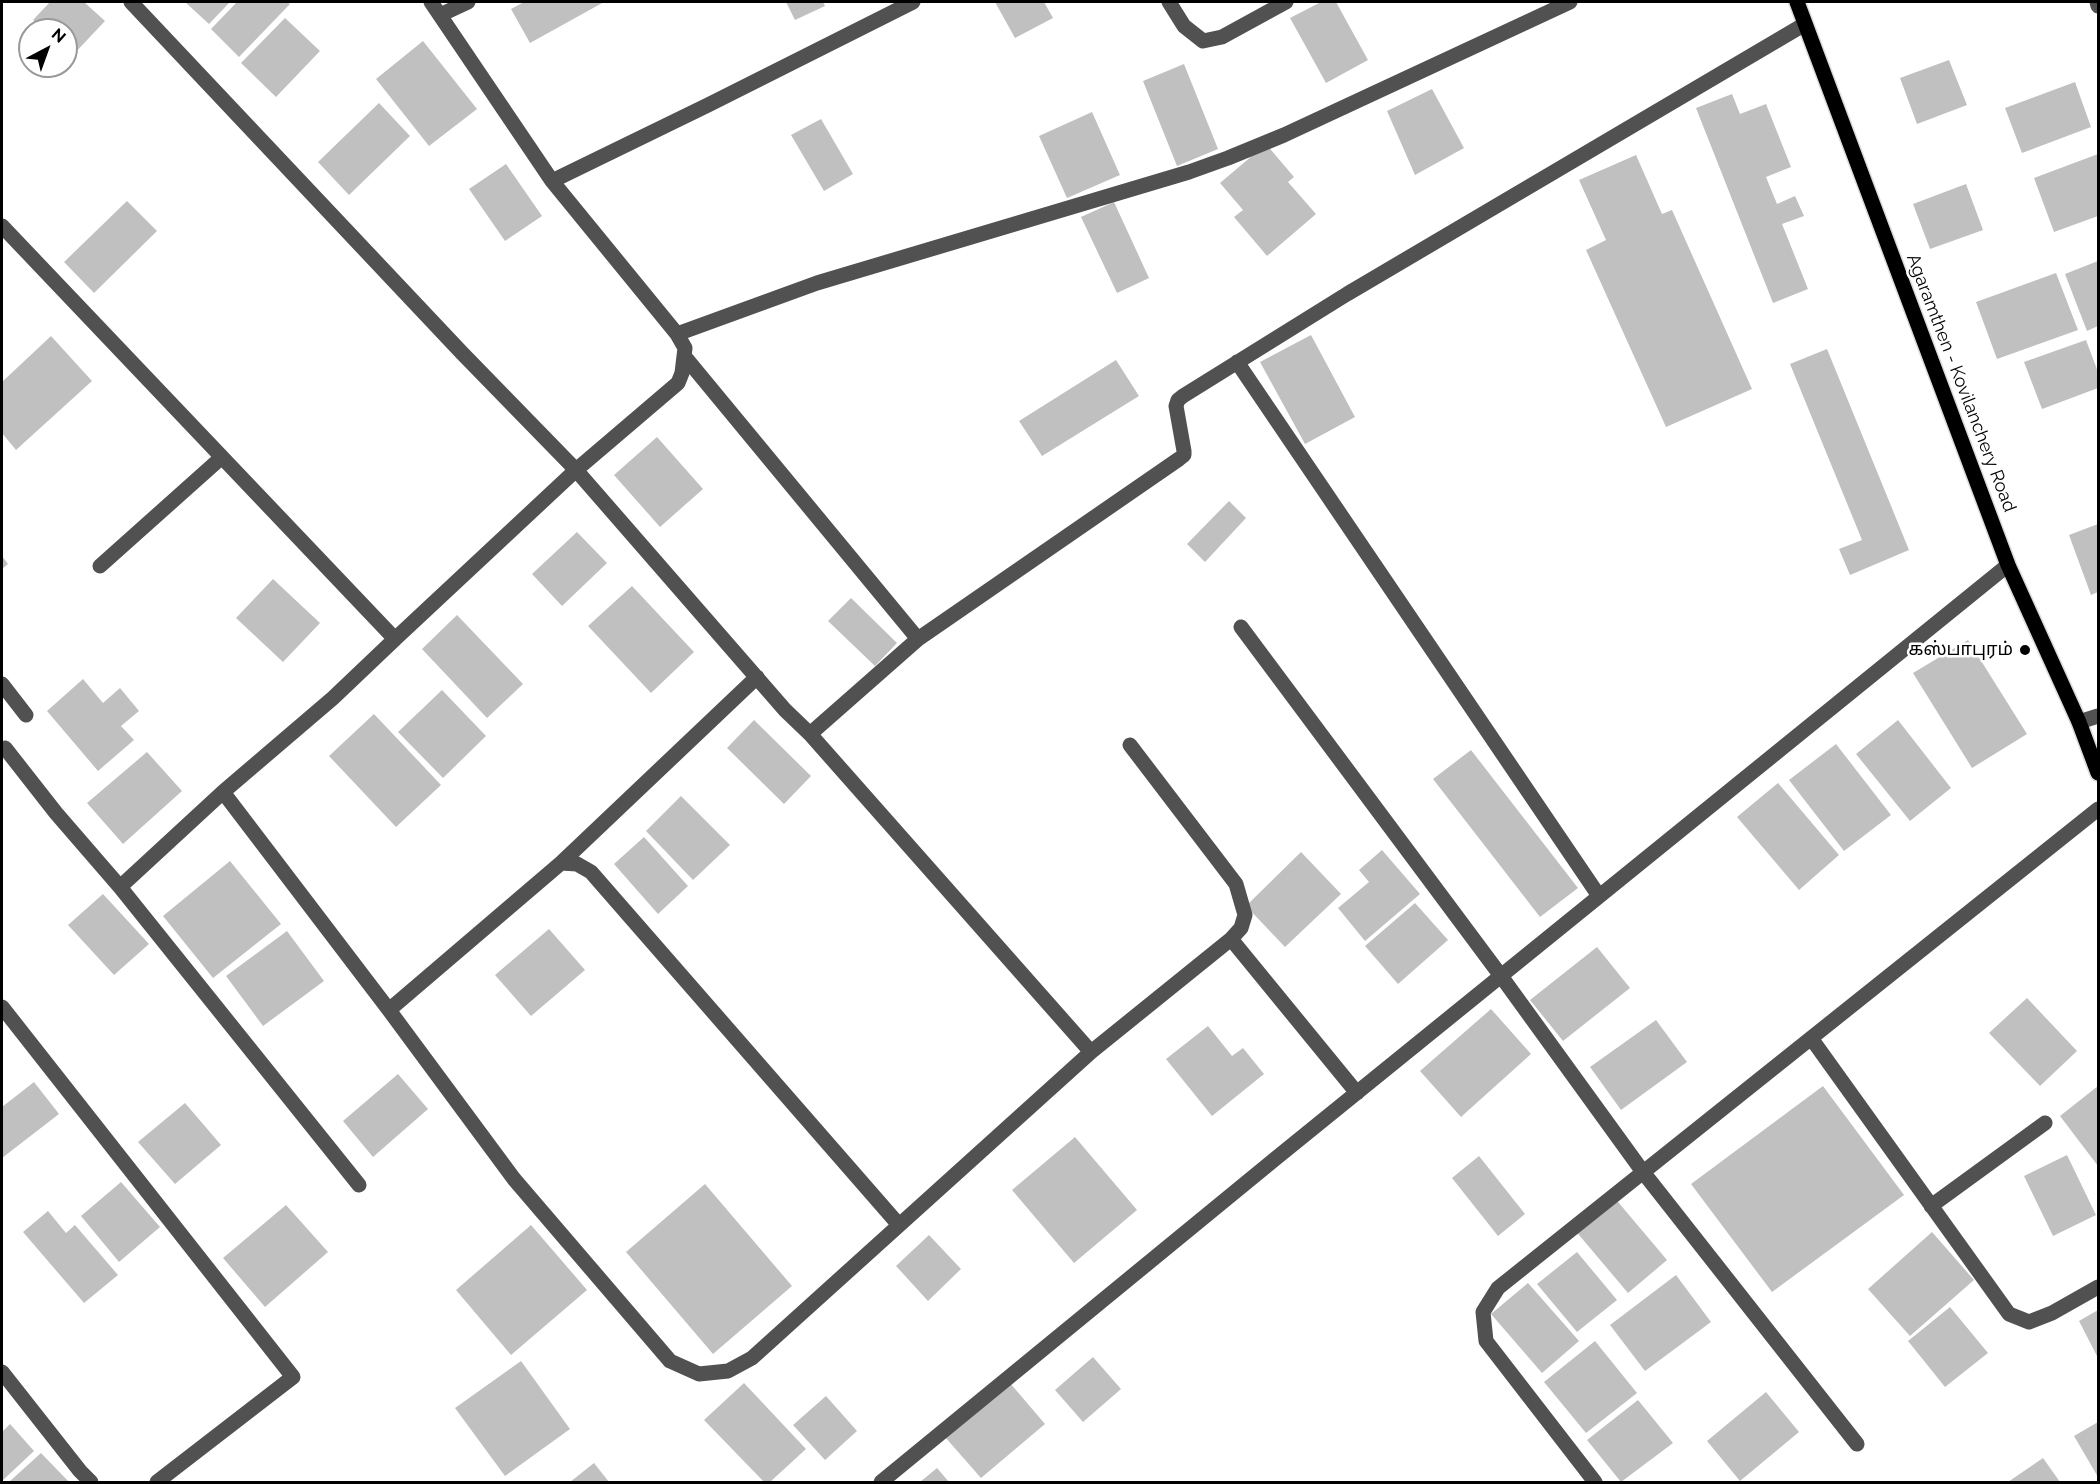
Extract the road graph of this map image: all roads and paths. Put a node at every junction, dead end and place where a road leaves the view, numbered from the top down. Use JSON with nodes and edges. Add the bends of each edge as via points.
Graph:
{"nodes":[{"id":1,"x":131,"y":2,"type":"edge"},
{"id":2,"x":431,"y":2,"type":"edge"},
{"id":3,"x":468,"y":2,"type":"edge"},
{"id":4,"x":913,"y":2,"type":"edge"},
{"id":5,"x":1169,"y":2,"type":"edge"},
{"id":6,"x":1286,"y":2,"type":"edge"},
{"id":7,"x":1570,"y":2,"type":"edge"},
{"id":8,"x":1797,"y":2,"type":"edge"},
{"id":9,"x":2097,"y":2,"type":"edge"},
{"id":10,"x":2098,"y":6,"type":"edge"},
{"id":11,"x":440,"y":15,"type":"junction"},
{"id":12,"x":1805,"y":24,"type":"junction"},
{"id":13,"x":552,"y":181,"type":"junction"},
{"id":14,"x":2,"y":226,"type":"edge"},
{"id":15,"x":677,"y":334,"type":"junction"},
{"id":16,"x":686,"y":357,"type":"junction"},
{"id":17,"x":1237,"y":362,"type":"junction"},
{"id":18,"x":222,"y":457,"type":"junction"},
{"id":19,"x":576,"y":470,"type":"junction"},
{"id":20,"x":2008,"y":565,"type":"junction"},
{"id":21,"x":100,"y":566,"type":"dead end"},
{"id":22,"x":1241,"y":627,"type":"dead end"},
{"id":23,"x":395,"y":639,"type":"junction"},
{"id":24,"x":918,"y":639,"type":"junction"},
{"id":25,"x":757,"y":677,"type":"junction"},
{"id":26,"x":2,"y":684,"type":"edge"},
{"id":27,"x":26,"y":715,"type":"dead end"},
{"id":28,"x":2098,"y":716,"type":"edge"},
{"id":29,"x":2079,"y":722,"type":"junction"},
{"id":30,"x":810,"y":734,"type":"junction"},
{"id":31,"x":1130,"y":745,"type":"dead end"},
{"id":32,"x":5,"y":748,"type":"dead end"},
{"id":33,"x":2098,"y":773,"type":"edge"},
{"id":34,"x":223,"y":792,"type":"junction"},
{"id":35,"x":2098,"y":809,"type":"edge"},
{"id":36,"x":561,"y":863,"type":"junction"},
{"id":37,"x":120,"y":887,"type":"junction"},
{"id":38,"x":1599,"y":896,"type":"junction"},
{"id":39,"x":1231,"y":939,"type":"junction"},
{"id":40,"x":1501,"y":976,"type":"junction"},
{"id":41,"x":2,"y":1006,"type":"edge"},
{"id":42,"x":389,"y":1010,"type":"junction"},
{"id":43,"x":1811,"y":1038,"type":"junction"},
{"id":44,"x":1091,"y":1052,"type":"junction"},
{"id":45,"x":1357,"y":1093,"type":"junction"},
{"id":46,"x":2045,"y":1123,"type":"dead end"},
{"id":47,"x":1643,"y":1172,"type":"junction"},
{"id":48,"x":359,"y":1185,"type":"dead end"},
{"id":49,"x":1931,"y":1206,"type":"junction"},
{"id":50,"x":899,"y":1225,"type":"junction"},
{"id":51,"x":2098,"y":1287,"type":"edge"},
{"id":52,"x":2,"y":1372,"type":"edge"},
{"id":53,"x":1857,"y":1444,"type":"dead end"},
{"id":54,"x":91,"y":1482,"type":"edge"},
{"id":55,"x":157,"y":1482,"type":"edge"},
{"id":56,"x":881,"y":1482,"type":"edge"},
{"id":57,"x":1595,"y":1482,"type":"edge"}],
"edges":[{"from":1,"to":19,"type":"street"},
{"from":2,"to":11,"type":"street"},
{"from":3,"to":11,"type":"street"},
{"from":4,"to":13,"type":"street"},
{"from":5,"to":6,"type":"street","via":[[1184,26],[1203,41],[1222,37]]},
{"from":7,"to":15,"type":"street","via":[[1228,158],[817,283]]},
{"from":8,"to":12,"type":"main road","name":"Agaramthen - Kovilanchery Road"},
{"from":9,"to":10,"type":"street"},
{"from":11,"to":13,"type":"street"},
{"from":12,"to":17,"type":"street"},
{"from":12,"to":20,"type":"main road","name":"Agaramthen - Kovilanchery Road"},
{"from":13,"to":15,"type":"street"},
{"from":14,"to":18,"type":"street"},
{"from":15,"to":16,"type":"street"},
{"from":16,"to":19,"type":"street","via":[[678,383]]},
{"from":16,"to":24,"type":"street"},
{"from":17,"to":24,"type":"street","via":[[1178,400],[1176,413],[1184,455]]},
{"from":17,"to":38,"type":"street"},
{"from":18,"to":21,"type":"street"},
{"from":18,"to":23,"type":"street"},
{"from":19,"to":23,"type":"street"},
{"from":19,"to":25,"type":"street"},
{"from":20,"to":29,"type":"main road","name":"Agaramthen - Kovilanchery Road"},
{"from":20,"to":38,"type":"street"},
{"from":22,"to":40,"type":"street"},
{"from":23,"to":34,"type":"street"},
{"from":24,"to":30,"type":"street"},
{"from":25,"to":30,"type":"street"},
{"from":25,"to":36,"type":"street"},
{"from":26,"to":27,"type":"street"},
{"from":28,"to":29,"type":"street"},
{"from":29,"to":33,"type":"main road","name":"Agaramthen - Kovilanchery Road"},
{"from":30,"to":44,"type":"street"},
{"from":31,"to":39,"type":"street","via":[[1236,884],[1245,915],[1241,928]]},
{"from":32,"to":37,"type":"street"},
{"from":34,"to":37,"type":"street"},
{"from":34,"to":42,"type":"street"},
{"from":35,"to":43,"type":"street"},
{"from":36,"to":42,"type":"street"},
{"from":36,"to":50,"type":"street","via":[[577,864],[591,872]]},
{"from":37,"to":48,"type":"street"},
{"from":38,"to":40,"type":"street"},
{"from":39,"to":44,"type":"street"},
{"from":39,"to":45,"type":"street"},
{"from":40,"to":45,"type":"street"},
{"from":40,"to":47,"type":"street"},
{"from":41,"to":55,"type":"street","via":[[293,1377]]},
{"from":42,"to":50,"type":"street","via":[[514,1179],[670,1361],[699,1374],[728,1371],[752,1358]]},
{"from":43,"to":47,"type":"street"},
{"from":43,"to":49,"type":"street"},
{"from":44,"to":50,"type":"street"},
{"from":45,"to":56,"type":"street"},
{"from":46,"to":49,"type":"street"},
{"from":47,"to":53,"type":"street"},
{"from":47,"to":57,"type":"street","via":[[1498,1288],[1483,1312],[1486,1341]]},
{"from":49,"to":51,"type":"street","via":[[2009,1314],[2029,1322]]},
{"from":52,"to":54,"type":"street"}]}
